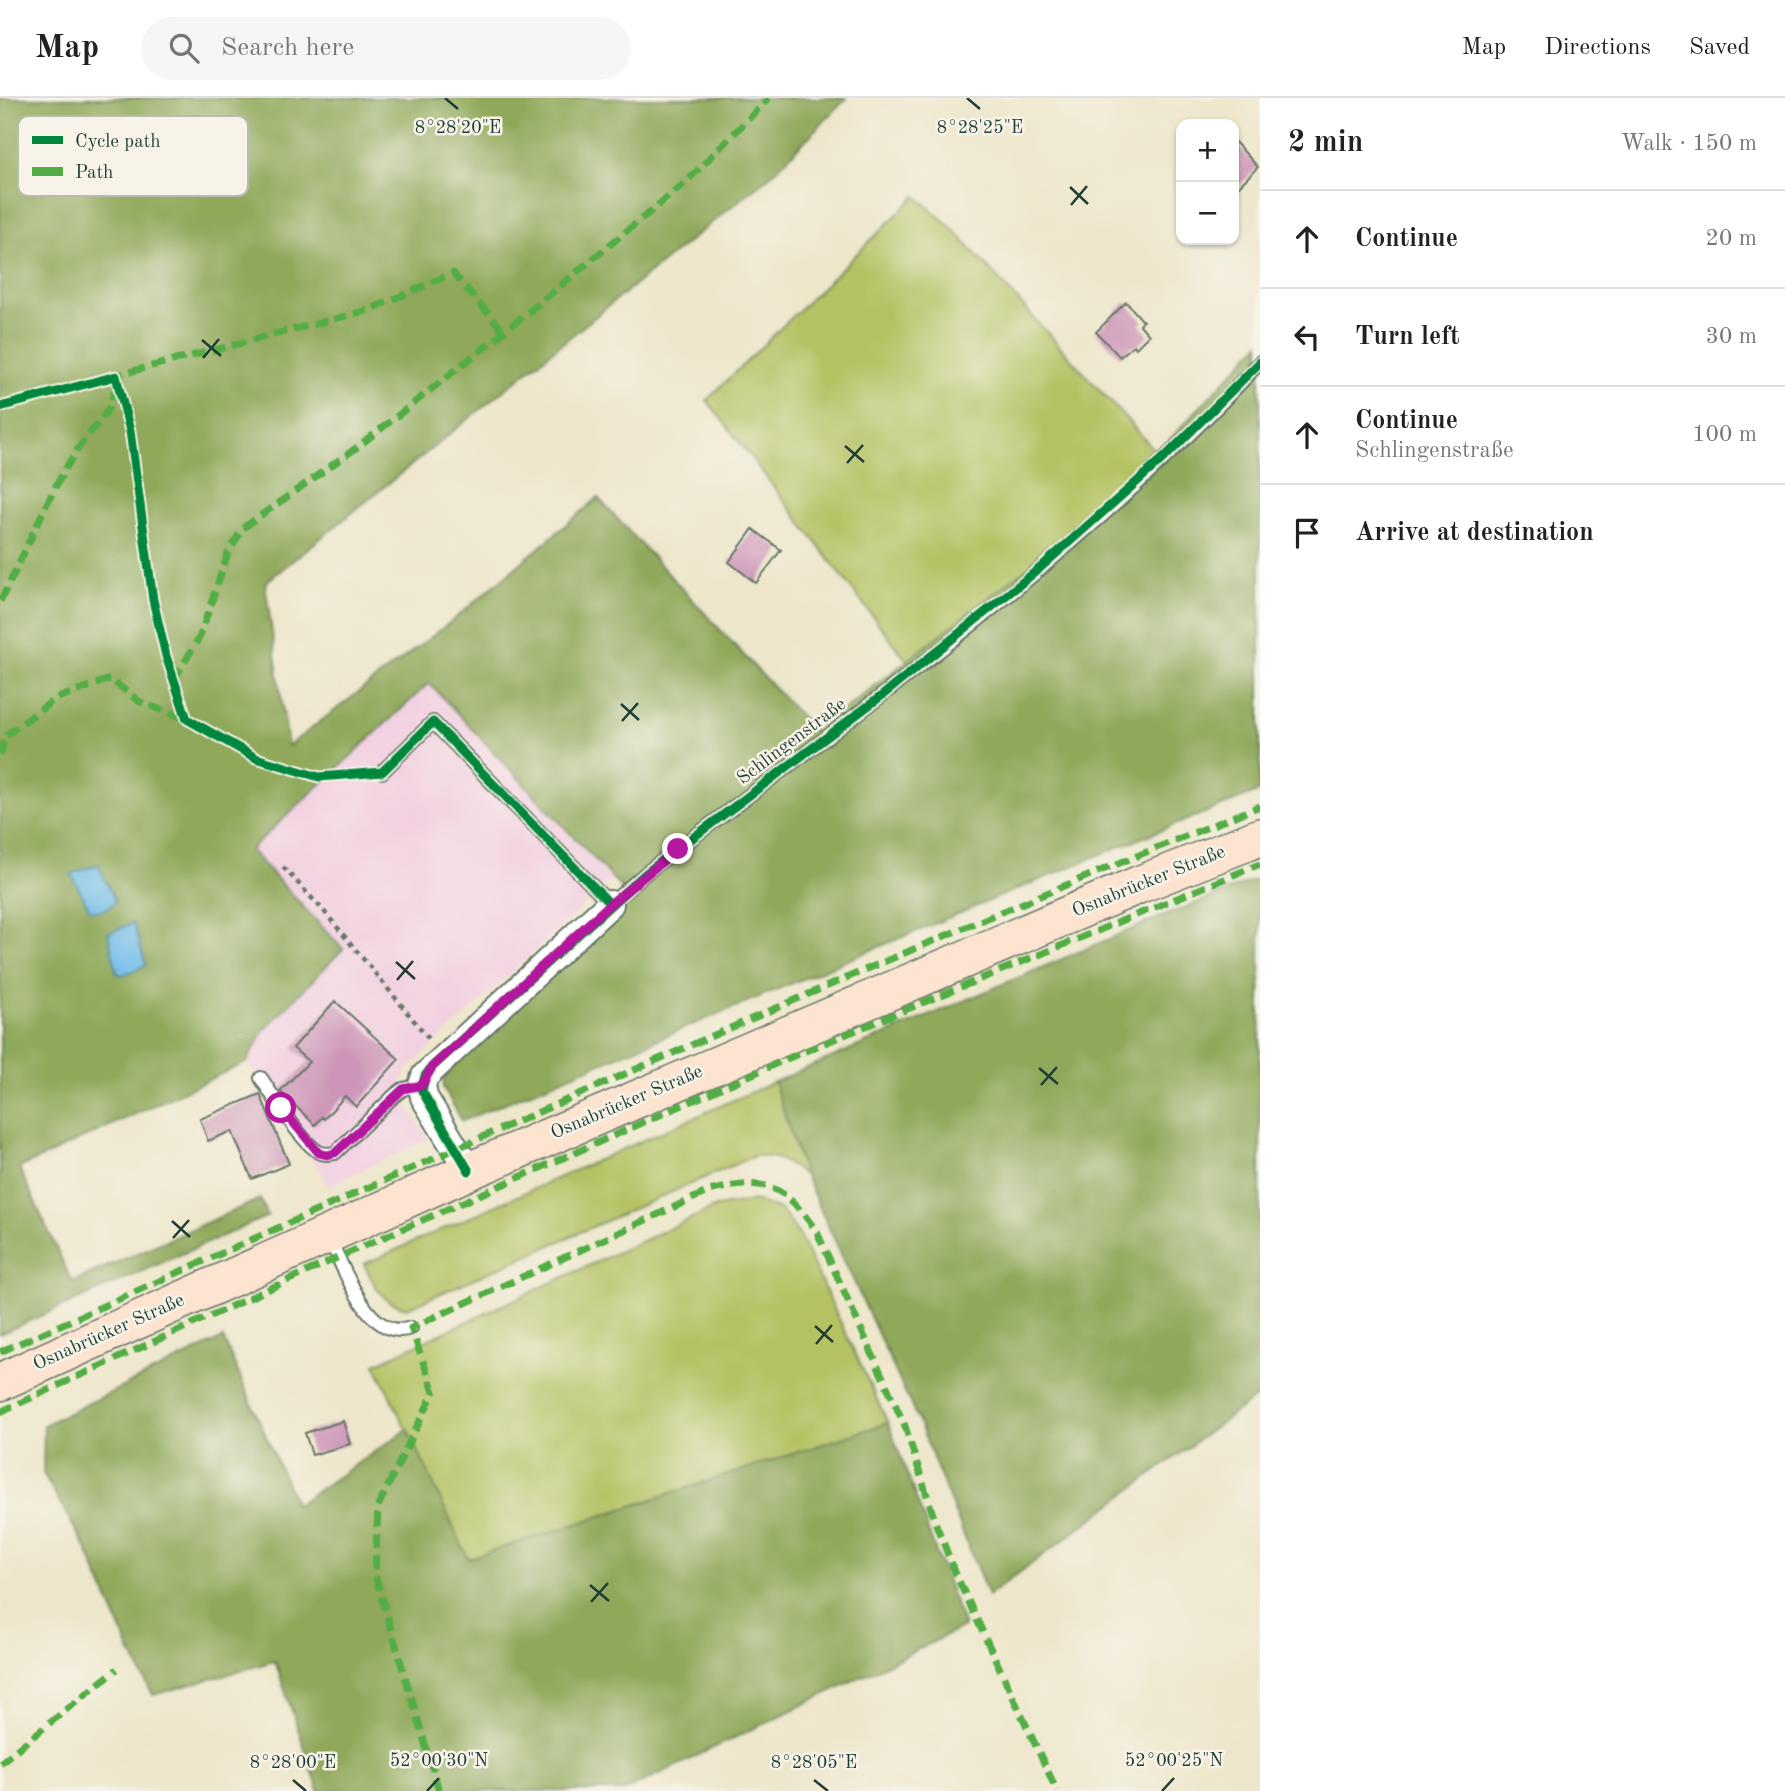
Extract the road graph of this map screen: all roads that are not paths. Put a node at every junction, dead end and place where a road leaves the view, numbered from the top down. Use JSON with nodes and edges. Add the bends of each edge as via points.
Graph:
{"nodes":[{"id":1,"x":1260,"y":362,"type":"edge"},
{"id":2,"x":382,"y":772,"type":"dead end"},
{"id":3,"x":1260,"y":837,"type":"edge"},
{"id":4,"x":610,"y":904,"type":"junction"},
{"id":5,"x":261,"y":1078,"type":"dead end"},
{"id":6,"x":422,"y":1085,"type":"junction"},
{"id":7,"x":469,"y":1171,"type":"junction"},
{"id":8,"x":328,"y":1234,"type":"junction"},
{"id":9,"x":411,"y":1328,"type":"dead end"},
{"id":10,"x":0,"y":1382,"type":"edge"}],
"edges":[{"from":1,"to":4,"type":"lane","name":"Schlingenstraße","via":[[1102,516],[969,628]]},
{"from":2,"to":4,"type":"lane","via":[[433,722]]},
{"from":3,"to":7,"type":"main road","name":"Osnabrücker Straße"},
{"from":4,"to":6,"type":"street","name":"Schlingenstraße","via":[[432,1067]]},
{"from":5,"to":6,"type":"lane","via":[[303,1137],[327,1155],[335,1153],[403,1089]]},
{"from":6,"to":7,"type":"street","via":[[424,1097]]},
{"from":7,"to":8,"type":"main road","name":"Osnabrücker Straße"},
{"from":8,"to":9,"type":"lane","via":[[351,1285],[373,1316],[394,1331]]},
{"from":8,"to":10,"type":"main road","name":"Osnabrücker Straße"}]}
